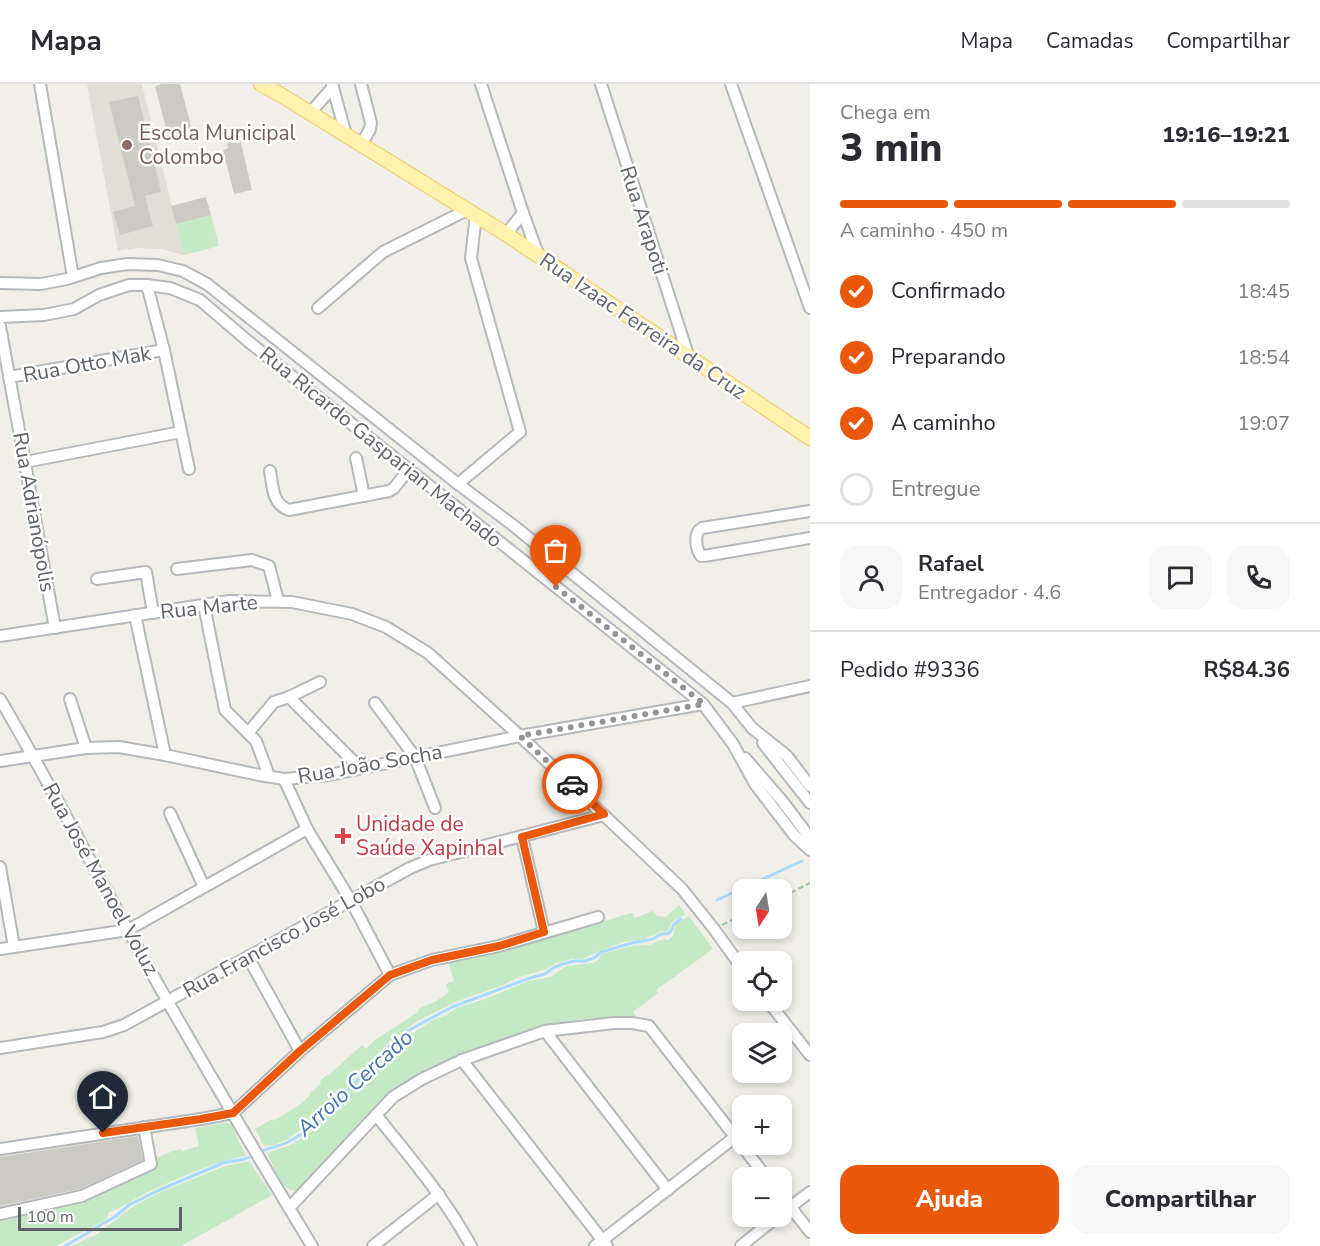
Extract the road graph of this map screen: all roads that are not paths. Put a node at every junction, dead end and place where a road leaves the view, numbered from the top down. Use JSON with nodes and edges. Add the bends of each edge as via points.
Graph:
{"nodes":[{"id":1,"x":40,"y":84,"type":"edge"},
{"id":2,"x":261,"y":84,"type":"edge"},
{"id":3,"x":362,"y":84,"type":"edge"},
{"id":4,"x":481,"y":84,"type":"edge"},
{"id":5,"x":601,"y":84,"type":"edge"},
{"id":6,"x":731,"y":84,"type":"edge"},
{"id":7,"x":332,"y":86,"type":"edge"},
{"id":8,"x":310,"y":113,"type":"junction"},
{"id":9,"x":346,"y":135,"type":"junction"},
{"id":10,"x":361,"y":145,"type":"junction"},
{"id":11,"x":471,"y":212,"type":"junction"},
{"id":12,"x":523,"y":213,"type":"junction"},
{"id":13,"x":506,"y":234,"type":"junction"},
{"id":14,"x":539,"y":257,"type":"junction"},
{"id":15,"x":73,"y":277,"type":"junction"},
{"id":16,"x":0,"y":283,"type":"edge"},
{"id":17,"x":147,"y":285,"type":"junction"},
{"id":18,"x":318,"y":308,"type":"dead end"},
{"id":19,"x":810,"y":308,"type":"edge"},
{"id":20,"x":0,"y":317,"type":"edge"},
{"id":21,"x":0,"y":326,"type":"edge"},
{"id":22,"x":164,"y":350,"type":"junction"},
{"id":23,"x":688,"y":355,"type":"junction"},
{"id":24,"x":9,"y":377,"type":"junction"},
{"id":25,"x":181,"y":432,"type":"junction"},
{"id":26,"x":810,"y":438,"type":"edge"},
{"id":27,"x":356,"y":458,"type":"dead end"},
{"id":28,"x":25,"y":462,"type":"junction"},
{"id":29,"x":189,"y":469,"type":"dead end"},
{"id":30,"x":409,"y":469,"type":"junction"},
{"id":31,"x":270,"y":471,"type":"dead end"},
{"id":32,"x":458,"y":484,"type":"junction"},
{"id":33,"x":364,"y":496,"type":"junction"},
{"id":34,"x":810,"y":511,"type":"edge"},
{"id":35,"x":810,"y":537,"type":"edge"},
{"id":36,"x":177,"y":569,"type":"dead end"},
{"id":37,"x":98,"y":579,"type":"dead end"},
{"id":38,"x":278,"y":601,"type":"junction"},
{"id":39,"x":204,"y":605,"type":"junction"},
{"id":40,"x":153,"y":613,"type":"junction"},
{"id":41,"x":135,"y":615,"type":"junction"},
{"id":42,"x":55,"y":628,"type":"junction"},
{"id":43,"x":0,"y":636,"type":"edge"},
{"id":44,"x":320,"y":682,"type":"dead end"},
{"id":45,"x":810,"y":686,"type":"edge"},
{"id":46,"x":289,"y":697,"type":"junction"},
{"id":47,"x":0,"y":699,"type":"edge"},
{"id":48,"x":70,"y":699,"type":"dead end"},
{"id":49,"x":375,"y":703,"type":"dead end"},
{"id":50,"x":732,"y":703,"type":"junction"},
{"id":51,"x":704,"y":704,"type":"junction"},
{"id":52,"x":752,"y":728,"type":"junction"},
{"id":53,"x":248,"y":733,"type":"junction"},
{"id":54,"x":520,"y":736,"type":"junction"},
{"id":55,"x":733,"y":744,"type":"junction"},
{"id":56,"x":86,"y":748,"type":"junction"},
{"id":57,"x":165,"y":755,"type":"junction"},
{"id":58,"x":33,"y":756,"type":"junction"},
{"id":59,"x":415,"y":757,"type":"junction"},
{"id":60,"x":0,"y":760,"type":"edge"},
{"id":61,"x":360,"y":768,"type":"junction"},
{"id":62,"x":269,"y":776,"type":"junction"},
{"id":63,"x":284,"y":779,"type":"junction"},
{"id":64,"x":810,"y":786,"type":"edge"},
{"id":65,"x":810,"y":803,"type":"edge"},
{"id":66,"x":435,"y":808,"type":"dead end"},
{"id":67,"x":170,"y":813,"type":"dead end"},
{"id":68,"x":604,"y":814,"type":"junction"},
{"id":69,"x":307,"y":829,"type":"junction"},
{"id":70,"x":522,"y":837,"type":"junction"},
{"id":71,"x":810,"y":838,"type":"edge"},
{"id":72,"x":810,"y":850,"type":"edge"},
{"id":73,"x":0,"y":867,"type":"edge"},
{"id":74,"x":204,"y":887,"type":"junction"},
{"id":75,"x":351,"y":900,"type":"junction"},
{"id":76,"x":598,"y":917,"type":"dead end"},
{"id":77,"x":128,"y":930,"type":"junction"},
{"id":78,"x":544,"y":932,"type":"junction"},
{"id":79,"x":14,"y":947,"type":"junction"},
{"id":80,"x":0,"y":949,"type":"edge"},
{"id":81,"x":732,"y":954,"type":"edge"},
{"id":82,"x":248,"y":957,"type":"junction"},
{"id":83,"x":390,"y":975,"type":"junction"},
{"id":84,"x":168,"y":1001,"type":"junction"},
{"id":85,"x":776,"y":1011,"type":"edge"},
{"id":86,"x":545,"y":1031,"type":"junction"},
{"id":87,"x":0,"y":1048,"type":"edge"},
{"id":88,"x":300,"y":1051,"type":"junction"},
{"id":89,"x":810,"y":1055,"type":"edge"},
{"id":90,"x":462,"y":1060,"type":"junction"},
{"id":91,"x":233,"y":1113,"type":"junction"},
{"id":92,"x":376,"y":1115,"type":"junction"},
{"id":93,"x":144,"y":1127,"type":"junction"},
{"id":94,"x":732,"y":1133,"type":"edge"},
{"id":95,"x":732,"y":1139,"type":"edge"},
{"id":96,"x":0,"y":1149,"type":"edge"},
{"id":97,"x":749,"y":1155,"type":"edge"},
{"id":98,"x":758,"y":1167,"type":"edge"},
{"id":99,"x":668,"y":1190,"type":"junction"},
{"id":100,"x":810,"y":1192,"type":"edge"},
{"id":101,"x":439,"y":1194,"type":"junction"},
{"id":102,"x":792,"y":1206,"type":"edge"},
{"id":103,"x":289,"y":1208,"type":"junction"},
{"id":104,"x":0,"y":1214,"type":"edge"},
{"id":105,"x":792,"y":1219,"type":"edge"},
{"id":106,"x":765,"y":1227,"type":"edge"},
{"id":107,"x":810,"y":1232,"type":"edge"},
{"id":108,"x":602,"y":1244,"type":"edge"},
{"id":109,"x":312,"y":1246,"type":"edge"},
{"id":110,"x":373,"y":1246,"type":"edge"},
{"id":111,"x":471,"y":1246,"type":"edge"},
{"id":112,"x":741,"y":1246,"type":"edge"}],
"edges":[{"from":1,"to":15,"type":"street"},
{"from":2,"to":8,"type":"main road","name":"Rua Izaac Ferreira da Cruz"},
{"from":3,"to":10,"type":"street","via":[[371,123]]},
{"from":4,"to":12,"type":"street"},
{"from":5,"to":23,"type":"street","name":"Rua Arapoti"},
{"from":6,"to":19,"type":"street"},
{"from":7,"to":8,"type":"street"},
{"from":7,"to":9,"type":"street"},
{"from":8,"to":9,"type":"main road","name":"Rua Izaac Ferreira da Cruz"},
{"from":9,"to":10,"type":"main road","name":"Rua Izaac Ferreira da Cruz"},
{"from":10,"to":11,"type":"main road","name":"Rua Izaac Ferreira da Cruz"},
{"from":11,"to":13,"type":"main road","name":"Rua Izaac Ferreira da Cruz"},
{"from":11,"to":18,"type":"street","via":[[383,252]]},
{"from":11,"to":32,"type":"street","via":[[471,258],[520,432]]},
{"from":12,"to":13,"type":"street"},
{"from":12,"to":14,"type":"street"},
{"from":13,"to":14,"type":"main road","name":"Rua Izaac Ferreira da Cruz"},
{"from":14,"to":23,"type":"main road","name":"Rua Izaac Ferreira da Cruz"},
{"from":15,"to":16,"type":"street","name":"Rua Ricardo Gasparian Machado","via":[[41,284]]},
{"from":15,"to":32,"type":"street","name":"Rua Ricardo Gasparian Machado","via":[[128,264],[183,271],[207,284]]},
{"from":17,"to":20,"type":"street","name":"Rua Ricardo Gasparian Machado","via":[[129,285],[74,309]]},
{"from":17,"to":22,"type":"street"},
{"from":17,"to":30,"type":"street","name":"Rua Ricardo Gasparian Machado","via":[[170,288],[200,300]]},
{"from":21,"to":24,"type":"street","name":"Rua Adrianópolis"},
{"from":22,"to":24,"type":"street","name":"Rua Otto Mak"},
{"from":22,"to":25,"type":"street"},
{"from":23,"to":26,"type":"main road","name":"Rua Izaac Ferreira da Cruz"},
{"from":24,"to":28,"type":"street","name":"Rua Adrianópolis"},
{"from":25,"to":28,"type":"street"},
{"from":25,"to":29,"type":"street"},
{"from":27,"to":33,"type":"street"},
{"from":28,"to":42,"type":"street","name":"Rua Adrianópolis"},
{"from":30,"to":33,"type":"street","via":[[394,488]]},
{"from":30,"to":51,"type":"street","name":"Rua Ricardo Gasparian Machado"},
{"from":31,"to":33,"type":"street","via":[[277,504],[289,510]]},
{"from":32,"to":50,"type":"street","name":"Rua Ricardo Gasparian Machado"},
{"from":34,"to":35,"type":"street","via":[[702,528],[696,534],[701,556]]},
{"from":36,"to":38,"type":"street","via":[[252,560],[270,566]]},
{"from":37,"to":40,"type":"street","via":[[146,572]]},
{"from":38,"to":39,"type":"street","name":"Rua Marte"},
{"from":38,"to":54,"type":"street","name":"Rua Marte","via":[[352,614],[386,627],[428,652]]},
{"from":39,"to":40,"type":"street","name":"Rua Marte"},
{"from":39,"to":53,"type":"street","via":[[225,710]]},
{"from":40,"to":41,"type":"street","name":"Rua Marte"},
{"from":41,"to":42,"type":"street","name":"Rua Marte"},
{"from":41,"to":57,"type":"street"},
{"from":42,"to":43,"type":"street","name":"Rua Marte"},
{"from":44,"to":46,"type":"street"},
{"from":45,"to":50,"type":"street"},
{"from":46,"to":53,"type":"street","via":[[274,702]]},
{"from":46,"to":61,"type":"street"},
{"from":47,"to":58,"type":"street","name":"Rua José Manoel Voluz"},
{"from":48,"to":56,"type":"street"},
{"from":49,"to":59,"type":"street"},
{"from":50,"to":52,"type":"street","name":"Rua Ricardo Gasparian Machado"},
{"from":51,"to":54,"type":"street","name":"Rua João Socha"},
{"from":51,"to":55,"type":"street","name":"Rua Ricardo Gasparian Machado"},
{"from":52,"to":64,"type":"street","name":"Rua Ricardo Gasparian Machado","via":[[787,756]]},
{"from":52,"to":65,"type":"street"},
{"from":53,"to":62,"type":"street","via":[[256,741]]},
{"from":54,"to":59,"type":"street","name":"Rua João Socha"},
{"from":54,"to":68,"type":"street","name":"Rua Marte"},
{"from":55,"to":71,"type":"street"},
{"from":55,"to":72,"type":"street","name":"Rua Ricardo Gasparian Machado","via":[[755,784]]},
{"from":56,"to":57,"type":"street","name":"Rua João Socha","via":[[119,747]]},
{"from":56,"to":58,"type":"street","name":"Rua João Socha"},
{"from":57,"to":62,"type":"street","name":"Rua João Socha"},
{"from":58,"to":60,"type":"street","name":"Rua João Socha"},
{"from":58,"to":77,"type":"street","name":"Rua José Manoel Voluz"},
{"from":59,"to":61,"type":"street","name":"Rua João Socha"},
{"from":59,"to":66,"type":"street"},
{"from":61,"to":63,"type":"street","name":"Rua João Socha"},
{"from":62,"to":63,"type":"street","name":"Rua João Socha"},
{"from":63,"to":69,"type":"street"},
{"from":67,"to":74,"type":"street"},
{"from":68,"to":70,"type":"street","name":"Rua Francisco José Lobo"},
{"from":68,"to":81,"type":"street","name":"Rua Marte","via":[[682,889]]},
{"from":69,"to":74,"type":"street"},
{"from":69,"to":75,"type":"street"},
{"from":70,"to":75,"type":"street","name":"Rua Francisco José Lobo","via":[[429,860]]},
{"from":70,"to":78,"type":"street"},
{"from":73,"to":79,"type":"street"},
{"from":74,"to":77,"type":"street"},
{"from":75,"to":82,"type":"street","name":"Rua Francisco José Lobo"},
{"from":75,"to":83,"type":"street"},
{"from":76,"to":78,"type":"street"},
{"from":77,"to":79,"type":"street"},
{"from":77,"to":84,"type":"street","name":"Rua José Manoel Voluz"},
{"from":78,"to":83,"type":"street","via":[[432,960]]},
{"from":79,"to":80,"type":"street"},
{"from":82,"to":84,"type":"street","name":"Rua Francisco José Lobo"},
{"from":82,"to":88,"type":"street"},
{"from":83,"to":88,"type":"street"},
{"from":84,"to":87,"type":"street","name":"Rua Francisco José Lobo","via":[[103,1032]]},
{"from":84,"to":91,"type":"street","name":"Rua José Manoel Voluz"},
{"from":85,"to":89,"type":"street"},
{"from":86,"to":90,"type":"street"},
{"from":86,"to":94,"type":"street","via":[[614,1023],[649,1026]]},
{"from":86,"to":99,"type":"street"},
{"from":88,"to":91,"type":"street"},
{"from":90,"to":92,"type":"street","via":[[393,1097]]},
{"from":90,"to":108,"type":"street"},
{"from":91,"to":93,"type":"street"},
{"from":91,"to":103,"type":"street","name":"Rua José Manoel Voluz"},
{"from":92,"to":101,"type":"street"},
{"from":92,"to":103,"type":"street"},
{"from":93,"to":96,"type":"street"},
{"from":93,"to":104,"type":"street","via":[[151,1164],[82,1196]]},
{"from":95,"to":99,"type":"street"},
{"from":97,"to":98,"type":"street"},
{"from":99,"to":108,"type":"street"},
{"from":100,"to":102,"type":"street"},
{"from":101,"to":110,"type":"street"},
{"from":101,"to":111,"type":"street"},
{"from":103,"to":109,"type":"street","name":"Rua José Manoel Voluz"},
{"from":105,"to":107,"type":"street"},
{"from":106,"to":112,"type":"street"}]}
